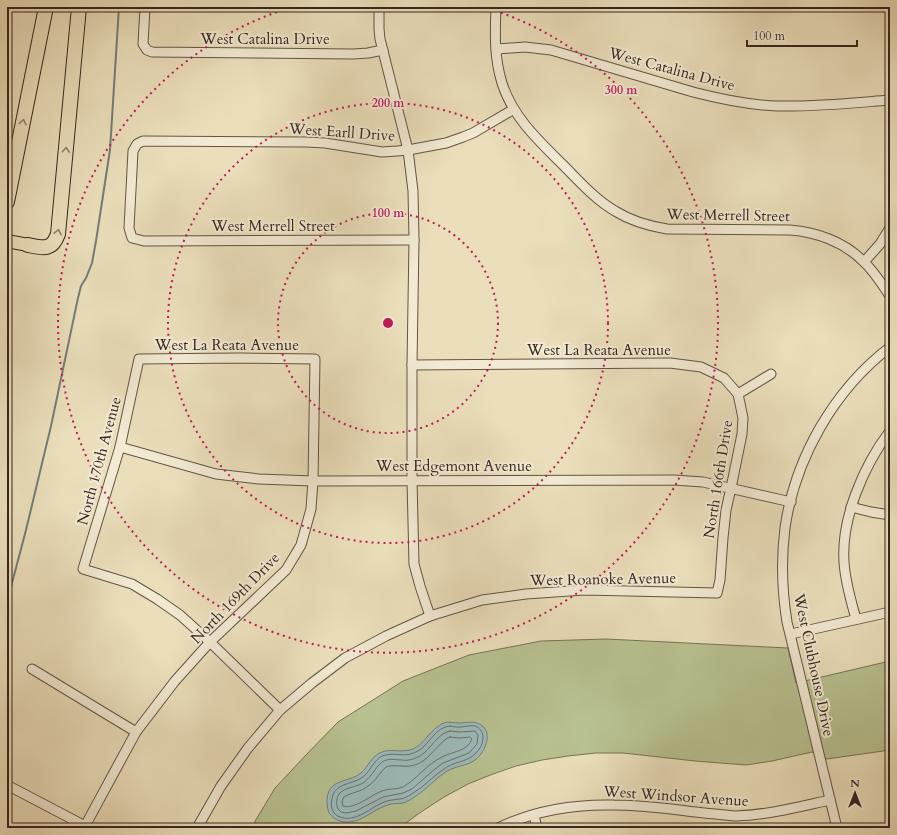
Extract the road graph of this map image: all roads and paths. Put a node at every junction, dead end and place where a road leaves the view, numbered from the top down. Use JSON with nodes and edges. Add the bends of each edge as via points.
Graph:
{"nodes":[{"id":1,"x":46,"y":7,"type":"edge"},
{"id":2,"x":79,"y":7,"type":"edge"},
{"id":3,"x":145,"y":7,"type":"edge"},
{"id":4,"x":378,"y":7,"type":"edge"},
{"id":5,"x":496,"y":7,"type":"edge"},
{"id":6,"x":496,"y":49,"type":"junction"},
{"id":7,"x":383,"y":50,"type":"junction"},
{"id":8,"x":890,"y":100,"type":"edge"},
{"id":9,"x":514,"y":110,"type":"junction"},
{"id":10,"x":408,"y":150,"type":"junction"},
{"id":11,"x":7,"y":202,"type":"edge"},
{"id":12,"x":890,"y":228,"type":"edge"},
{"id":13,"x":132,"y":238,"type":"joint"},
{"id":14,"x":414,"y":240,"type":"junction"},
{"id":15,"x":7,"y":241,"type":"edge"},
{"id":16,"x":28,"y":245,"type":"joint"},
{"id":17,"x":864,"y":262,"type":"junction"},
{"id":18,"x":890,"y":296,"type":"edge"},
{"id":19,"x":890,"y":347,"type":"edge"},
{"id":20,"x":139,"y":359,"type":"joint"},
{"id":21,"x":315,"y":360,"type":"joint"},
{"id":22,"x":412,"y":365,"type":"junction"},
{"id":23,"x":771,"y":374,"type":"dead end"},
{"id":24,"x":738,"y":394,"type":"junction"},
{"id":25,"x":890,"y":431,"type":"edge"},
{"id":26,"x":120,"y":447,"type":"junction"},
{"id":27,"x":412,"y":480,"type":"junction"},
{"id":28,"x":313,"y":481,"type":"junction"},
{"id":29,"x":731,"y":488,"type":"junction"},
{"id":30,"x":791,"y":502,"type":"junction"},
{"id":31,"x":851,"y":507,"type":"junction"},
{"id":32,"x":890,"y":515,"type":"edge"},
{"id":33,"x":718,"y":593,"type":"joint"},
{"id":34,"x":890,"y":612,"type":"edge"},
{"id":35,"x":430,"y":616,"type":"junction"},
{"id":36,"x":856,"y":619,"type":"junction"},
{"id":37,"x":790,"y":634,"type":"junction"},
{"id":38,"x":210,"y":642,"type":"junction"},
{"id":39,"x":32,"y":669,"type":"dead end"},
{"id":40,"x":280,"y":710,"type":"junction"},
{"id":41,"x":136,"y":732,"type":"junction"},
{"id":42,"x":7,"y":785,"type":"edge"},
{"id":43,"x":830,"y":800,"type":"junction"},
{"id":44,"x":534,"y":815,"type":"junction"},
{"id":45,"x":87,"y":827,"type":"edge"},
{"id":46,"x":197,"y":828,"type":"edge"},
{"id":47,"x":498,"y":828,"type":"edge"},
{"id":48,"x":538,"y":828,"type":"edge"},
{"id":49,"x":837,"y":828,"type":"edge"}],
"edges":[{"from":11,"to":1,"type":"highway","one_way":true},
{"from":16,"to":2,"type":"highway","one_way":true,"via":[[49,246],[58,234]]},
{"from":3,"to":7,"type":"street","name":"West Catalina Drive","via":[[143,40],[144,46],[152,52],[349,54]]},
{"from":4,"to":7,"type":"street"},
{"from":5,"to":6,"type":"street","name":"West Merrell Street"},
{"from":6,"to":8,"type":"street","name":"West Catalina Drive","via":[[525,47],[551,50],[711,97],[746,103],[806,106]]},
{"from":6,"to":9,"type":"street","name":"West Merrell Street","via":[[502,83]]},
{"from":7,"to":10,"type":"street"},
{"from":9,"to":10,"type":"street","name":"West Earll Drive","via":[[463,137]]},
{"from":9,"to":17,"type":"street","name":"West Merrell Street","via":[[536,139],[593,195],[635,221],[673,229],[800,231],[840,244]]},
{"from":10,"to":13,"type":"street","name":"West Earll Drive","via":[[382,152],[306,142],[143,141],[137,144],[133,151],[128,228]]},
{"from":10,"to":14,"type":"street","via":[[413,191]]},
{"from":12,"to":17,"type":"street"},
{"from":13,"to":14,"type":"street","name":"West Merrell Street","via":[[144,241]]},
{"from":14,"to":22,"type":"street"},
{"from":15,"to":16,"type":"main road"},
{"from":17,"to":18,"type":"street","name":"West Merrell Street"},
{"from":19,"to":30,"type":"street","name":"West Clubhouse Drive","via":[[854,381],[831,411],[811,446]]},
{"from":20,"to":21,"type":"street","name":"West La Reata Avenue"},
{"from":20,"to":26,"type":"street","name":"North 170th Avenue"},
{"from":21,"to":28,"type":"street","name":"North 169th Drive"},
{"from":22,"to":24,"type":"street","name":"West La Reata Avenue","via":[[670,363],[701,367],[724,378]]},
{"from":22,"to":27,"type":"street"},
{"from":23,"to":24,"type":"street"},
{"from":24,"to":29,"type":"street","name":"North 166th Drive","via":[[743,418]]},
{"from":25,"to":31,"type":"street","via":[[868,465]]},
{"from":26,"to":28,"type":"street","name":"West Edgemont Avenue","via":[[216,474]]},
{"from":26,"to":38,"type":"street","name":"North 170th Avenue","via":[[83,569],[132,584],[180,615]]},
{"from":27,"to":28,"type":"street","name":"West Edgemont Avenue"},
{"from":27,"to":29,"type":"street","name":"West Edgemont Avenue","via":[[674,480],[703,482]]},
{"from":27,"to":35,"type":"street","via":[[414,564]]},
{"from":28,"to":38,"type":"street","name":"North 169th Drive","via":[[311,509],[301,545],[286,570]]},
{"from":29,"to":30,"type":"street","name":"West Edgemont Avenue"},
{"from":29,"to":33,"type":"street","name":"North 166th Drive","via":[[726,510]]},
{"from":30,"to":37,"type":"street","name":"West Clubhouse Drive","via":[[783,564],[784,604]]},
{"from":31,"to":32,"type":"street"},
{"from":31,"to":36,"type":"street","via":[[844,539],[844,563]]},
{"from":33,"to":35,"type":"street","name":"West Roanoke Avenue","via":[[584,590],[526,594],[482,600]]},
{"from":34,"to":36,"type":"street"},
{"from":35,"to":40,"type":"street","name":"West Roanoke Avenue","via":[[345,658]]},
{"from":36,"to":37,"type":"street"},
{"from":37,"to":43,"type":"street","name":"West Clubhouse Drive"},
{"from":38,"to":40,"type":"street"},
{"from":38,"to":41,"type":"street","name":"North 169th Drive","via":[[175,681]]},
{"from":39,"to":41,"type":"street"},
{"from":40,"to":46,"type":"street","name":"West Roanoke Avenue","via":[[221,786]]},
{"from":41,"to":45,"type":"street","name":"North 169th Drive"},
{"from":42,"to":45,"type":"street"},
{"from":43,"to":44,"type":"street","name":"West Windsor Avenue","via":[[752,816],[633,805],[576,807]]},
{"from":43,"to":49,"type":"street","name":"West Clubhouse Drive"},
{"from":44,"to":47,"type":"street","name":"West Windsor Avenue"},
{"from":44,"to":48,"type":"street"}]}
